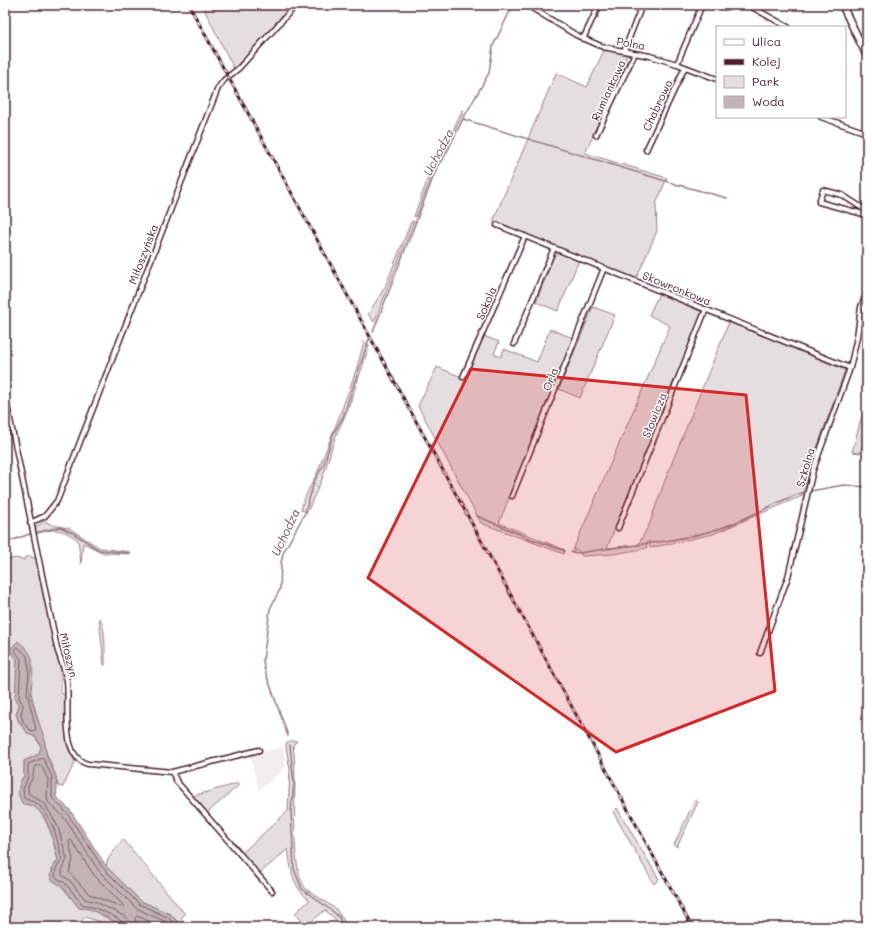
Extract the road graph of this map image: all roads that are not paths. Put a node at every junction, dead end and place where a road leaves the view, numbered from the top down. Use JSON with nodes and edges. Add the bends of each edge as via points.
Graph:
{"nodes":[{"id":1,"x":296,"y":5,"type":"edge"},
{"id":2,"x":527,"y":5,"type":"edge"},
{"id":3,"x":599,"y":5,"type":"edge"},
{"id":4,"x":642,"y":5,"type":"edge"},
{"id":5,"x":702,"y":5,"type":"edge"},
{"id":6,"x":842,"y":5,"type":"edge"},
{"id":7,"x":748,"y":6,"type":"edge"},
{"id":8,"x":786,"y":26,"type":"edge"},
{"id":9,"x":583,"y":39,"type":"junction"},
{"id":10,"x":624,"y":51,"type":"junction"},
{"id":11,"x":635,"y":53,"type":"junction"},
{"id":12,"x":867,"y":56,"type":"edge"},
{"id":13,"x":677,"y":64,"type":"junction"},
{"id":14,"x":685,"y":67,"type":"junction"},
{"id":15,"x":716,"y":80,"type":"edge"},
{"id":16,"x":824,"y":118,"type":"edge"},
{"id":17,"x":867,"y":133,"type":"edge"},
{"id":18,"x":596,"y":135,"type":"dead end"},
{"id":19,"x":646,"y":150,"type":"dead end"},
{"id":20,"x":867,"y":211,"type":"edge"},
{"id":21,"x":867,"y":215,"type":"edge"},
{"id":22,"x":497,"y":225,"type":"dead end"},
{"id":23,"x":525,"y":236,"type":"junction"},
{"id":24,"x":554,"y":248,"type":"junction"},
{"id":25,"x":604,"y":268,"type":"junction"},
{"id":26,"x":867,"y":292,"type":"edge"},
{"id":27,"x":706,"y":309,"type":"junction"},
{"id":28,"x":514,"y":344,"type":"dead end"},
{"id":29,"x":850,"y":368,"type":"junction"},
{"id":30,"x":463,"y":377,"type":"dead end"},
{"id":31,"x":5,"y":395,"type":"edge"},
{"id":32,"x":512,"y":496,"type":"dead end"},
{"id":33,"x":30,"y":523,"type":"junction"},
{"id":34,"x":618,"y":528,"type":"dead end"},
{"id":35,"x":760,"y":653,"type":"dead end"},
{"id":36,"x":259,"y":750,"type":"dead end"},
{"id":37,"x":172,"y":772,"type":"junction"},
{"id":38,"x":272,"y":891,"type":"dead end"}],
"edges":[{"from":1,"to":33,"type":"street","name":"Miłoszyńska","via":[[218,88],[57,501],[45,516]]},
{"from":2,"to":9,"type":"street","name":"Polna"},
{"from":3,"to":9,"type":"street"},
{"from":4,"to":10,"type":"street"},
{"from":5,"to":13,"type":"street"},
{"from":6,"to":12,"type":"street"},
{"from":7,"to":8,"type":"street"},
{"from":9,"to":10,"type":"street","name":"Polna"},
{"from":10,"to":11,"type":"street","name":"Polna"},
{"from":11,"to":13,"type":"street","name":"Polna"},
{"from":11,"to":18,"type":"street","name":"Rumiankowa"},
{"from":13,"to":14,"type":"street","name":"Polna"},
{"from":14,"to":15,"type":"street","name":"Polna"},
{"from":14,"to":19,"type":"street","name":"Chabrowa"},
{"from":16,"to":17,"type":"street"},
{"from":20,"to":21,"type":"street","via":[[842,195],[823,190],[819,202]]},
{"from":22,"to":23,"type":"street","name":"Skowronkowa"},
{"from":23,"to":24,"type":"street","name":"Skowronkowa"},
{"from":23,"to":30,"type":"street","name":"Sokola"},
{"from":24,"to":25,"type":"street","name":"Skowronkowa"},
{"from":24,"to":28,"type":"street"},
{"from":25,"to":27,"type":"street","name":"Skowronkowa"},
{"from":25,"to":32,"type":"street","name":"Orla"},
{"from":26,"to":29,"type":"street","name":"Szkolna","via":[[861,307]]},
{"from":27,"to":29,"type":"street","name":"Skowronkowa"},
{"from":27,"to":34,"type":"street","name":"Słowicza"},
{"from":29,"to":35,"type":"street","name":"Szkolna","via":[[813,470],[788,577]]},
{"from":31,"to":33,"type":"street","name":"Miłoszyn"},
{"from":33,"to":37,"type":"street","name":"Miłoszyn","via":[[57,648],[67,681],[72,751],[80,762],[88,764]]},
{"from":36,"to":37,"type":"street","name":"Miłoszyn"},
{"from":37,"to":38,"type":"street","via":[[187,793]]}]}
